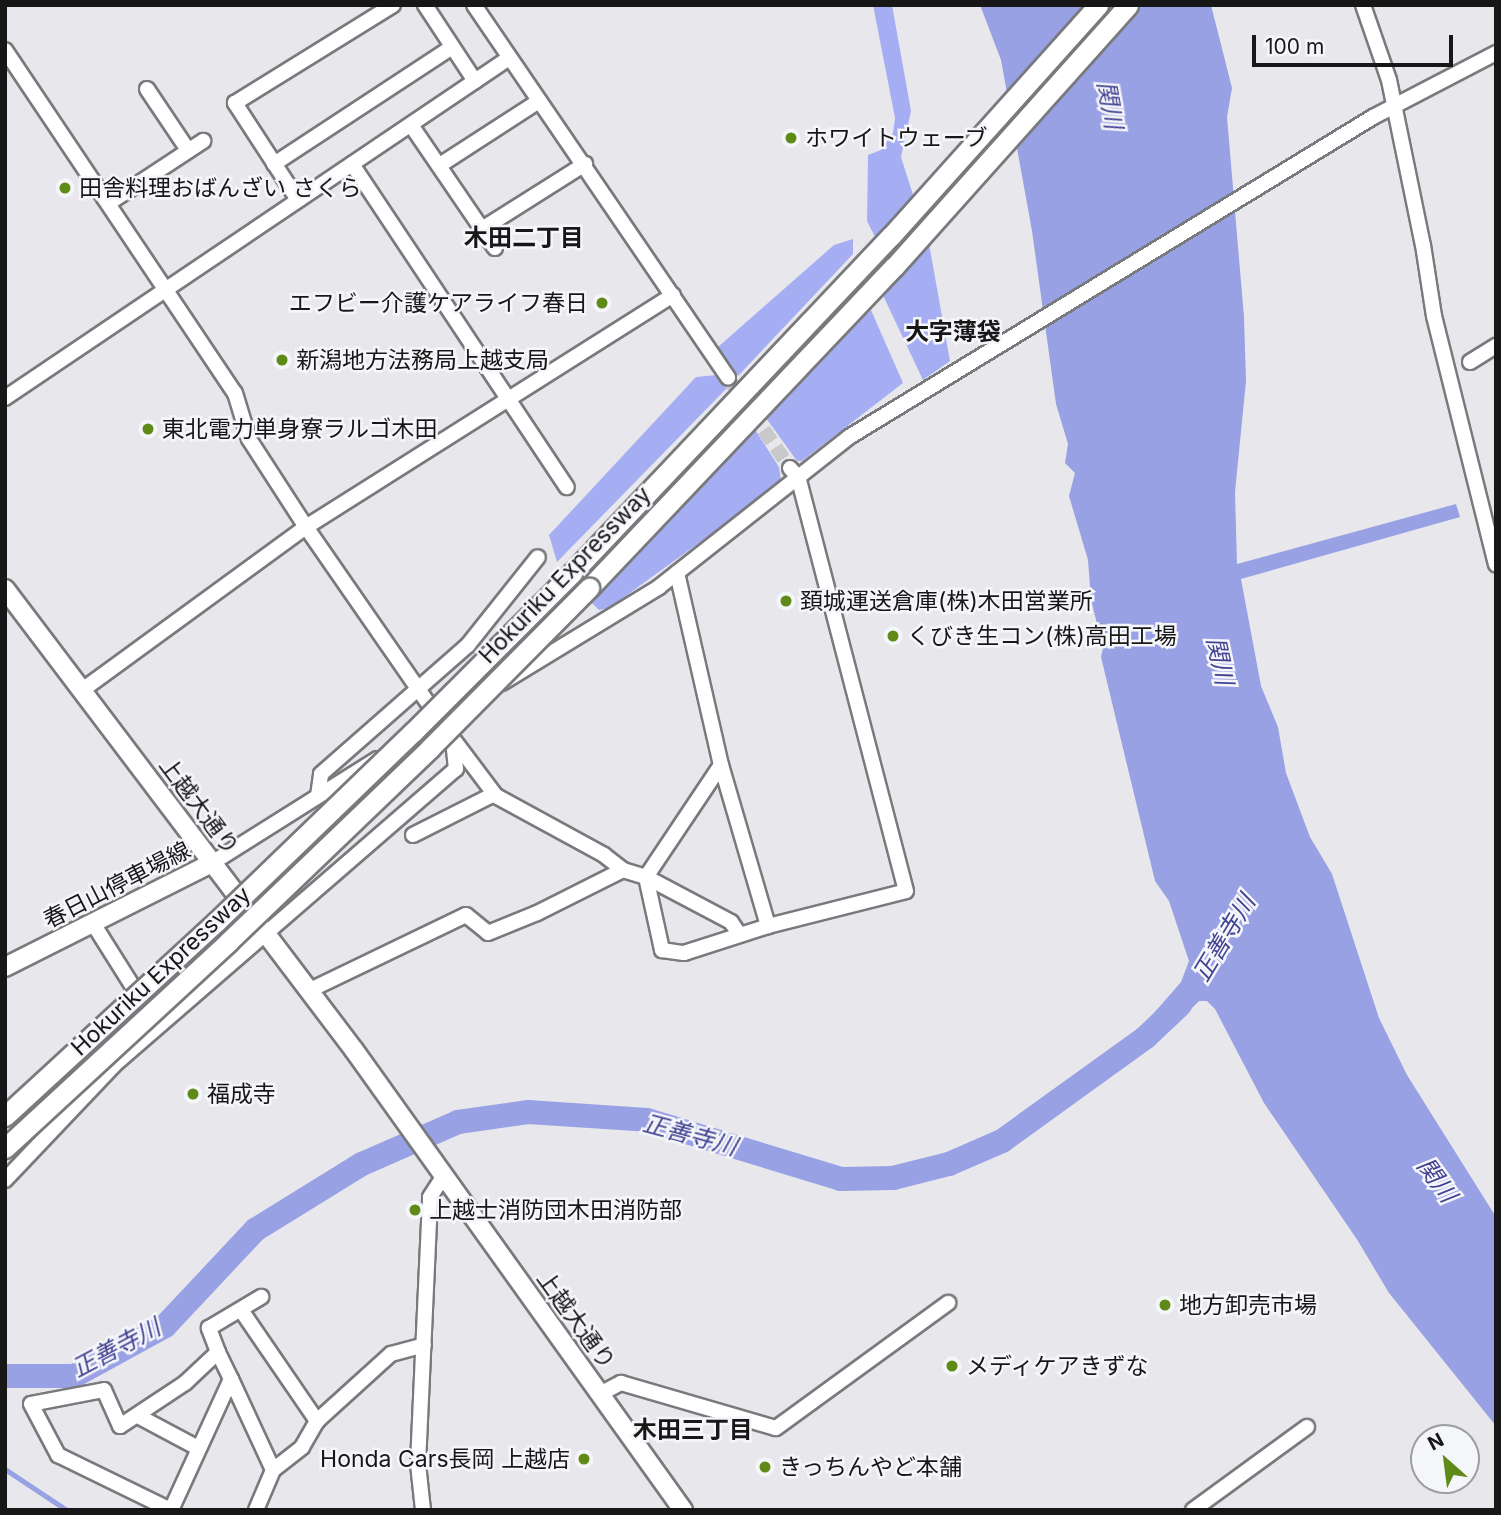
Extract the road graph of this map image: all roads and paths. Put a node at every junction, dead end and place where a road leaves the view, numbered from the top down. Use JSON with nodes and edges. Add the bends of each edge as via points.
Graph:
{"nodes":[{"id":1,"x":393,"y":5,"type":"edge"},
{"id":2,"x":425,"y":5,"type":"edge"},
{"id":3,"x":474,"y":5,"type":"edge"},
{"id":4,"x":1098,"y":5,"type":"edge"},
{"id":5,"x":1128,"y":5,"type":"edge"},
{"id":6,"x":1363,"y":5,"type":"edge"},
{"id":7,"x":452,"y":47,"type":"junction"},
{"id":8,"x":5,"y":50,"type":"edge"},
{"id":9,"x":1496,"y":53,"type":"edge"},
{"id":10,"x":509,"y":58,"type":"junction"},
{"id":11,"x":475,"y":81,"type":"junction"},
{"id":12,"x":146,"y":89,"type":"dead end"},
{"id":13,"x":539,"y":101,"type":"junction"},
{"id":14,"x":1394,"y":106,"type":"junction"},
{"id":15,"x":411,"y":125,"type":"junction"},
{"id":16,"x":203,"y":141,"type":"dead end"},
{"id":17,"x":188,"y":150,"type":"junction"},
{"id":18,"x":274,"y":164,"type":"junction"},
{"id":19,"x":352,"y":164,"type":"junction"},
{"id":20,"x":585,"y":164,"type":"junction"},
{"id":21,"x":440,"y":165,"type":"junction"},
{"id":22,"x":298,"y":200,"type":"junction"},
{"id":23,"x":108,"y":203,"type":"junction"},
{"id":24,"x":482,"y":229,"type":"junction"},
{"id":25,"x":495,"y":248,"type":"dead end"},
{"id":26,"x":167,"y":289,"type":"junction"},
{"id":27,"x":673,"y":295,"type":"junction"},
{"id":28,"x":1496,"y":346,"type":"edge"},
{"id":29,"x":1470,"y":362,"type":"dead end"},
{"id":30,"x":728,"y":378,"type":"tunnel mouth"},
{"id":31,"x":5,"y":398,"type":"edge"},
{"id":32,"x":510,"y":399,"type":"junction"},
{"id":33,"x":794,"y":473,"type":"junction"},
{"id":34,"x":566,"y":487,"type":"dead end"},
{"id":35,"x":306,"y":527,"type":"junction"},
{"id":36,"x":538,"y":557,"type":"dead end"},
{"id":37,"x":1496,"y":564,"type":"edge"},
{"id":38,"x":677,"y":573,"type":"junction"},
{"id":39,"x":5,"y":589,"type":"edge"},
{"id":40,"x":418,"y":690,"type":"junction"},
{"id":41,"x":81,"y":691,"type":"junction"},
{"id":42,"x":440,"y":719,"type":"junction"},
{"id":43,"x":453,"y":739,"type":"junction"},
{"id":44,"x":721,"y":765,"type":"junction"},
{"id":45,"x":494,"y":794,"type":"junction"},
{"id":46,"x":318,"y":796,"type":"junction"},
{"id":47,"x":413,"y":835,"type":"dead end"},
{"id":48,"x":212,"y":863,"type":"junction"},
{"id":49,"x":623,"y":870,"type":"junction"},
{"id":50,"x":646,"y":877,"type":"junction"},
{"id":51,"x":94,"y":925,"type":"junction"},
{"id":52,"x":768,"y":926,"type":"junction"},
{"id":53,"x":265,"y":933,"type":"junction"},
{"id":54,"x":739,"y":934,"type":"junction"},
{"id":55,"x":5,"y":967,"type":"edge"},
{"id":56,"x":308,"y":991,"type":"junction"},
{"id":57,"x":158,"y":1027,"type":"junction"},
{"id":58,"x":5,"y":1116,"type":"edge"},
{"id":59,"x":5,"y":1148,"type":"edge"},
{"id":60,"x":443,"y":1177,"type":"junction"},
{"id":61,"x":5,"y":1180,"type":"edge"},
{"id":62,"x":261,"y":1297,"type":"dead end"},
{"id":63,"x":948,"y":1303,"type":"dead end"},
{"id":64,"x":241,"y":1310,"type":"junction"},
{"id":65,"x":424,"y":1345,"type":"junction"},
{"id":66,"x":218,"y":1352,"type":"junction"},
{"id":67,"x":231,"y":1379,"type":"junction"},
{"id":68,"x":600,"y":1394,"type":"junction"},
{"id":69,"x":138,"y":1416,"type":"junction"},
{"id":70,"x":317,"y":1421,"type":"junction"},
{"id":71,"x":1307,"y":1427,"type":"dead end"},
{"id":72,"x":198,"y":1448,"type":"junction"},
{"id":73,"x":273,"y":1470,"type":"junction"},
{"id":74,"x":256,"y":1510,"type":"edge"},
{"id":75,"x":423,"y":1510,"type":"edge"},
{"id":76,"x":683,"y":1510,"type":"edge"},
{"id":77,"x":1193,"y":1510,"type":"edge"}],
"edges":[{"from":1,"to":18,"type":"street","via":[[235,103]]},
{"from":2,"to":7,"type":"street"},
{"from":3,"to":10,"type":"street"},
{"from":4,"to":58,"type":"highway","name":"Hokuriku Expressway","bridge":true,"via":[[891,236],[573,572],[226,913]]},
{"from":5,"to":59,"type":"highway","name":"Hokuriku Expressway","bridge":true,"via":[[894,267],[589,588],[228,942]]},
{"from":6,"to":14,"type":"street"},
{"from":7,"to":11,"type":"street"},
{"from":7,"to":18,"type":"street"},
{"from":8,"to":23,"type":"street"},
{"from":9,"to":14,"type":"street"},
{"from":10,"to":11,"type":"street"},
{"from":10,"to":13,"type":"street"},
{"from":11,"to":15,"type":"street"},
{"from":12,"to":17,"type":"street"},
{"from":13,"to":20,"type":"street"},
{"from":13,"to":21,"type":"street"},
{"from":14,"to":33,"type":"street"},
{"from":14,"to":37,"type":"street","via":[[1434,316]]},
{"from":15,"to":19,"type":"street"},
{"from":15,"to":21,"type":"street"},
{"from":16,"to":17,"type":"street"},
{"from":17,"to":23,"type":"street"},
{"from":18,"to":22,"type":"street"},
{"from":19,"to":22,"type":"street"},
{"from":19,"to":32,"type":"street"},
{"from":20,"to":24,"type":"street"},
{"from":20,"to":27,"type":"street"},
{"from":21,"to":24,"type":"street"},
{"from":22,"to":26,"type":"street"},
{"from":23,"to":26,"type":"street"},
{"from":24,"to":25,"type":"street"},
{"from":26,"to":31,"type":"street"},
{"from":26,"to":35,"type":"street","via":[[235,393],[249,439]]},
{"from":27,"to":30,"type":"street"},
{"from":27,"to":32,"type":"street"},
{"from":28,"to":29,"type":"street"},
{"from":32,"to":34,"type":"street"},
{"from":32,"to":35,"type":"street"},
{"from":33,"to":38,"type":"street"},
{"from":33,"to":52,"type":"street","via":[[905,891]]},
{"from":35,"to":40,"type":"street"},
{"from":35,"to":41,"type":"street"},
{"from":36,"to":40,"type":"street","via":[[468,645]]},
{"from":38,"to":42,"type":"street"},
{"from":38,"to":44,"type":"street"},
{"from":39,"to":41,"type":"main road","name":"上越大通り"},
{"from":40,"to":42,"type":"street"},
{"from":40,"to":46,"type":"street","via":[[321,774]]},
{"from":41,"to":48,"type":"main road","name":"上越大通り"},
{"from":42,"to":43,"type":"street"},
{"from":42,"to":46,"type":"street"},
{"from":43,"to":45,"type":"street"},
{"from":43,"to":53,"type":"street","via":[[456,769]]},
{"from":44,"to":50,"type":"street"},
{"from":44,"to":52,"type":"street"},
{"from":45,"to":47,"type":"street"},
{"from":45,"to":49,"type":"street"},
{"from":46,"to":48,"type":"street"},
{"from":48,"to":51,"type":"main road","name":"春日山停車場線"},
{"from":48,"to":53,"type":"main road","name":"上越大通り"},
{"from":49,"to":50,"type":"street"},
{"from":49,"to":56,"type":"street","via":[[488,933],[466,915]]},
{"from":50,"to":54,"type":"street","via":[[731,922]]},
{"from":50,"to":54,"type":"street","via":[[662,950],[684,953]]},
{"from":51,"to":55,"type":"main road","name":"春日山停車場線"},
{"from":51,"to":57,"type":"street"},
{"from":52,"to":54,"type":"street"},
{"from":53,"to":56,"type":"main road","name":"上越大通り"},
{"from":53,"to":57,"type":"street"},
{"from":56,"to":60,"type":"main road","name":"上越大通り"},
{"from":57,"to":61,"type":"street","via":[[114,1065]]},
{"from":60,"to":65,"type":"street","via":[[430,1197]]},
{"from":60,"to":68,"type":"main road","name":"上越大通り"},
{"from":62,"to":64,"type":"street"},
{"from":63,"to":68,"type":"street","via":[[776,1427],[621,1384]]},
{"from":64,"to":66,"type":"street","via":[[209,1328]]},
{"from":64,"to":70,"type":"street"},
{"from":65,"to":70,"type":"street","via":[[391,1354]]},
{"from":65,"to":75,"type":"street","via":[[418,1464]]},
{"from":66,"to":67,"type":"street"},
{"from":66,"to":69,"type":"street","via":[[186,1383]]},
{"from":67,"to":72,"type":"street"},
{"from":67,"to":73,"type":"street"},
{"from":68,"to":76,"type":"main road","name":"上越大通り"},
{"from":69,"to":72,"type":"street"},
{"from":69,"to":72,"type":"street","via":[[120,1426],[104,1390],[31,1404],[58,1455],[172,1510]]},
{"from":70,"to":73,"type":"street","via":[[302,1447]]},
{"from":71,"to":77,"type":"street"},
{"from":73,"to":74,"type":"street"}]}
